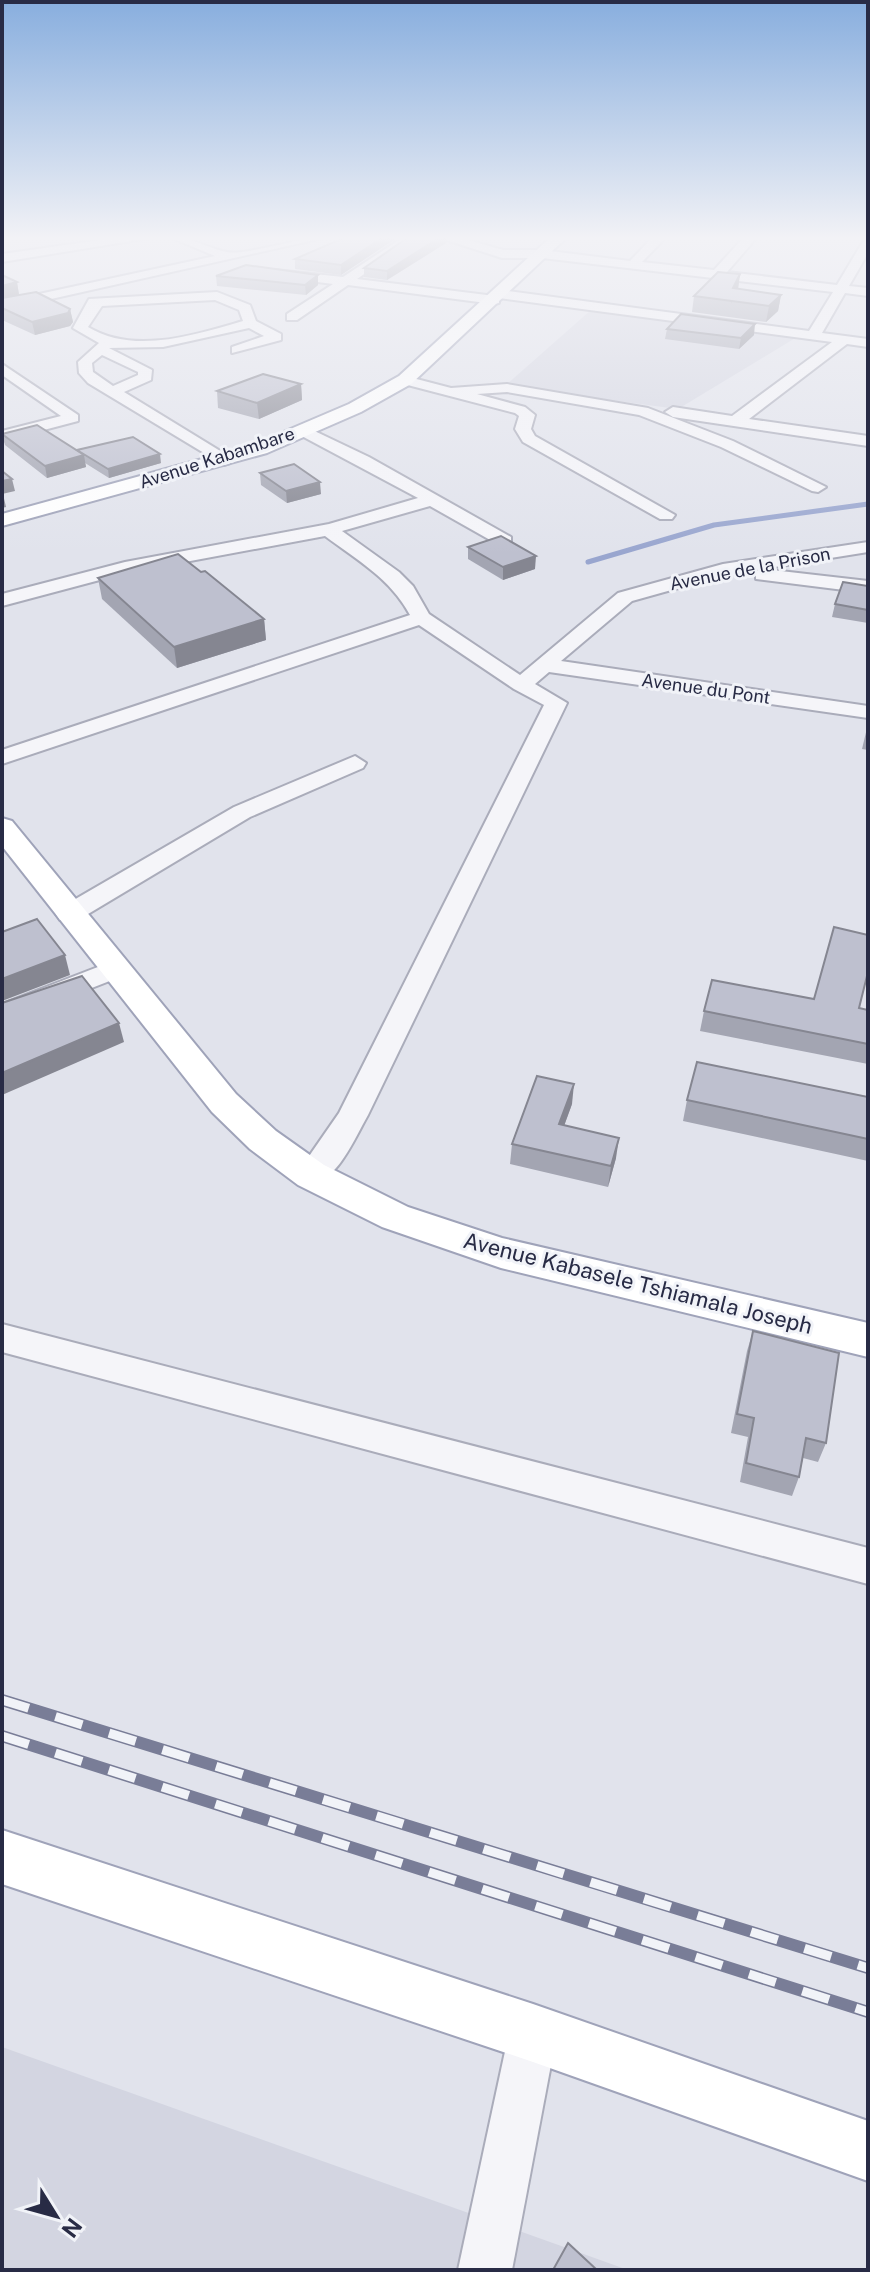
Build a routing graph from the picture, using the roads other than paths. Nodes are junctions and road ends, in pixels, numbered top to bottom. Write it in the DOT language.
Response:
graph roads {
  1 [pos="98,342"];
  2 [pos="148,342"];
  3 [pos="261,342"];
  4 [pos="447,342"];
  5 [pos="841,342"];
  6 [pos="103,346"];
  7 [pos="237,350"];
  8 [pos="2,368"];
  9 [pos="405,380"];
  10 [pos="455,391"];
  11 [pos="112,392"];
  12 [pos="643,411"];
  13 [pos="737,420"];
  14 [pos="859,424"];
  15 [pos="304,431"];
  16 [pos="2,436"];
  17 [pos="841,437"];
  18 [pos="868,441"];
  19 [pos="224,460"];
  20 [pos="818,487"];
  21 [pos="431,500"];
  22 [pos="666,515"];
  23 [pos="2,520"];
  24 [pos="331,529"];
  25 [pos="505,541"];
  26 [pos="868,547"];
  27 [pos="723,570"];
  28 [pos="868,587"];
  29 [pos="2,600"];
  30 [pos="421,618"];
  31 [pos="543,665"];
  32 [pos="521,685"];
  33 [pos="868,712"];
  34 [pos="2,757"];
  35 [pos="355,763"];
  36 [pos="2,827"];
  37 [pos="69,914"];
  38 [pos="116,969"];
  39 [pos="2,1014"];
  40 [pos="311,1175"];
  41 [pos="2,1338"];
  42 [pos="868,1340"];
  43 [pos="868,1566"];
  44 [pos="2,1857"];
  45 [pos="533,2033"];
  46 [pos="868,2151"];
  47 [pos="485,2270"];
  1 -- 6 [label="street"];
  2 -- 6 [label="street"];
  3 -- 7 [label="street"];
  4 -- 9 [label="main road, Avenue Kabambare"];
  5 -- 13 [label="street"];
  6 -- 11 [label="street"];
  6 -- 11 [label="street"];
  8 -- 16 [label="street"];
  9 -- 10 [label="street"];
  9 -- 15 [label="main road, Avenue Kabambare"];
  10 -- 12 [label="street"];
  10 -- 22 [label="street"];
  11 -- 19 [label="street"];
  12 -- 13 [label="street"];
  12 -- 20 [label="street"];
  13 -- 17 [label="street"];
  14 -- 17 [label="street"];
  15 -- 19 [label="main road, Avenue Kabambare"];
  15 -- 21 [label="street"];
  17 -- 18 [label="street"];
  19 -- 23 [label="main road, Avenue Kabambare"];
  21 -- 24 [label="street"];
  21 -- 25 [label="street"];
  24 -- 29 [label="street"];
  24 -- 30 [label="street"];
  26 -- 27 [label="street, Avenue de la Prison"];
  27 -- 28 [label="street"];
  27 -- 31 [label="street, Avenue de la Prison"];
  30 -- 32 [label="street"];
  30 -- 34 [label="street"];
  31 -- 32 [label="street, Avenue de la Prison"];
  31 -- 33 [label="street, Avenue du Pont"];
  32 -- 40 [label="street"];
  35 -- 37 [label="street"];
  36 -- 37 [label="main road, Avenue Kabasele Tshiamala Joseph"];
  37 -- 38 [label="main road, Avenue Kabasele Tshiamala Joseph"];
  38 -- 39 [label="street"];
  38 -- 40 [label="main road, Avenue Kabasele Tshiamala Joseph"];
  40 -- 42 [label="main road, Avenue Kabasele Tshiamala Joseph"];
  41 -- 43 [label="street"];
  44 -- 45 [label="main road"];
  45 -- 46 [label="main road"];
  45 -- 47 [label="street"];
}
